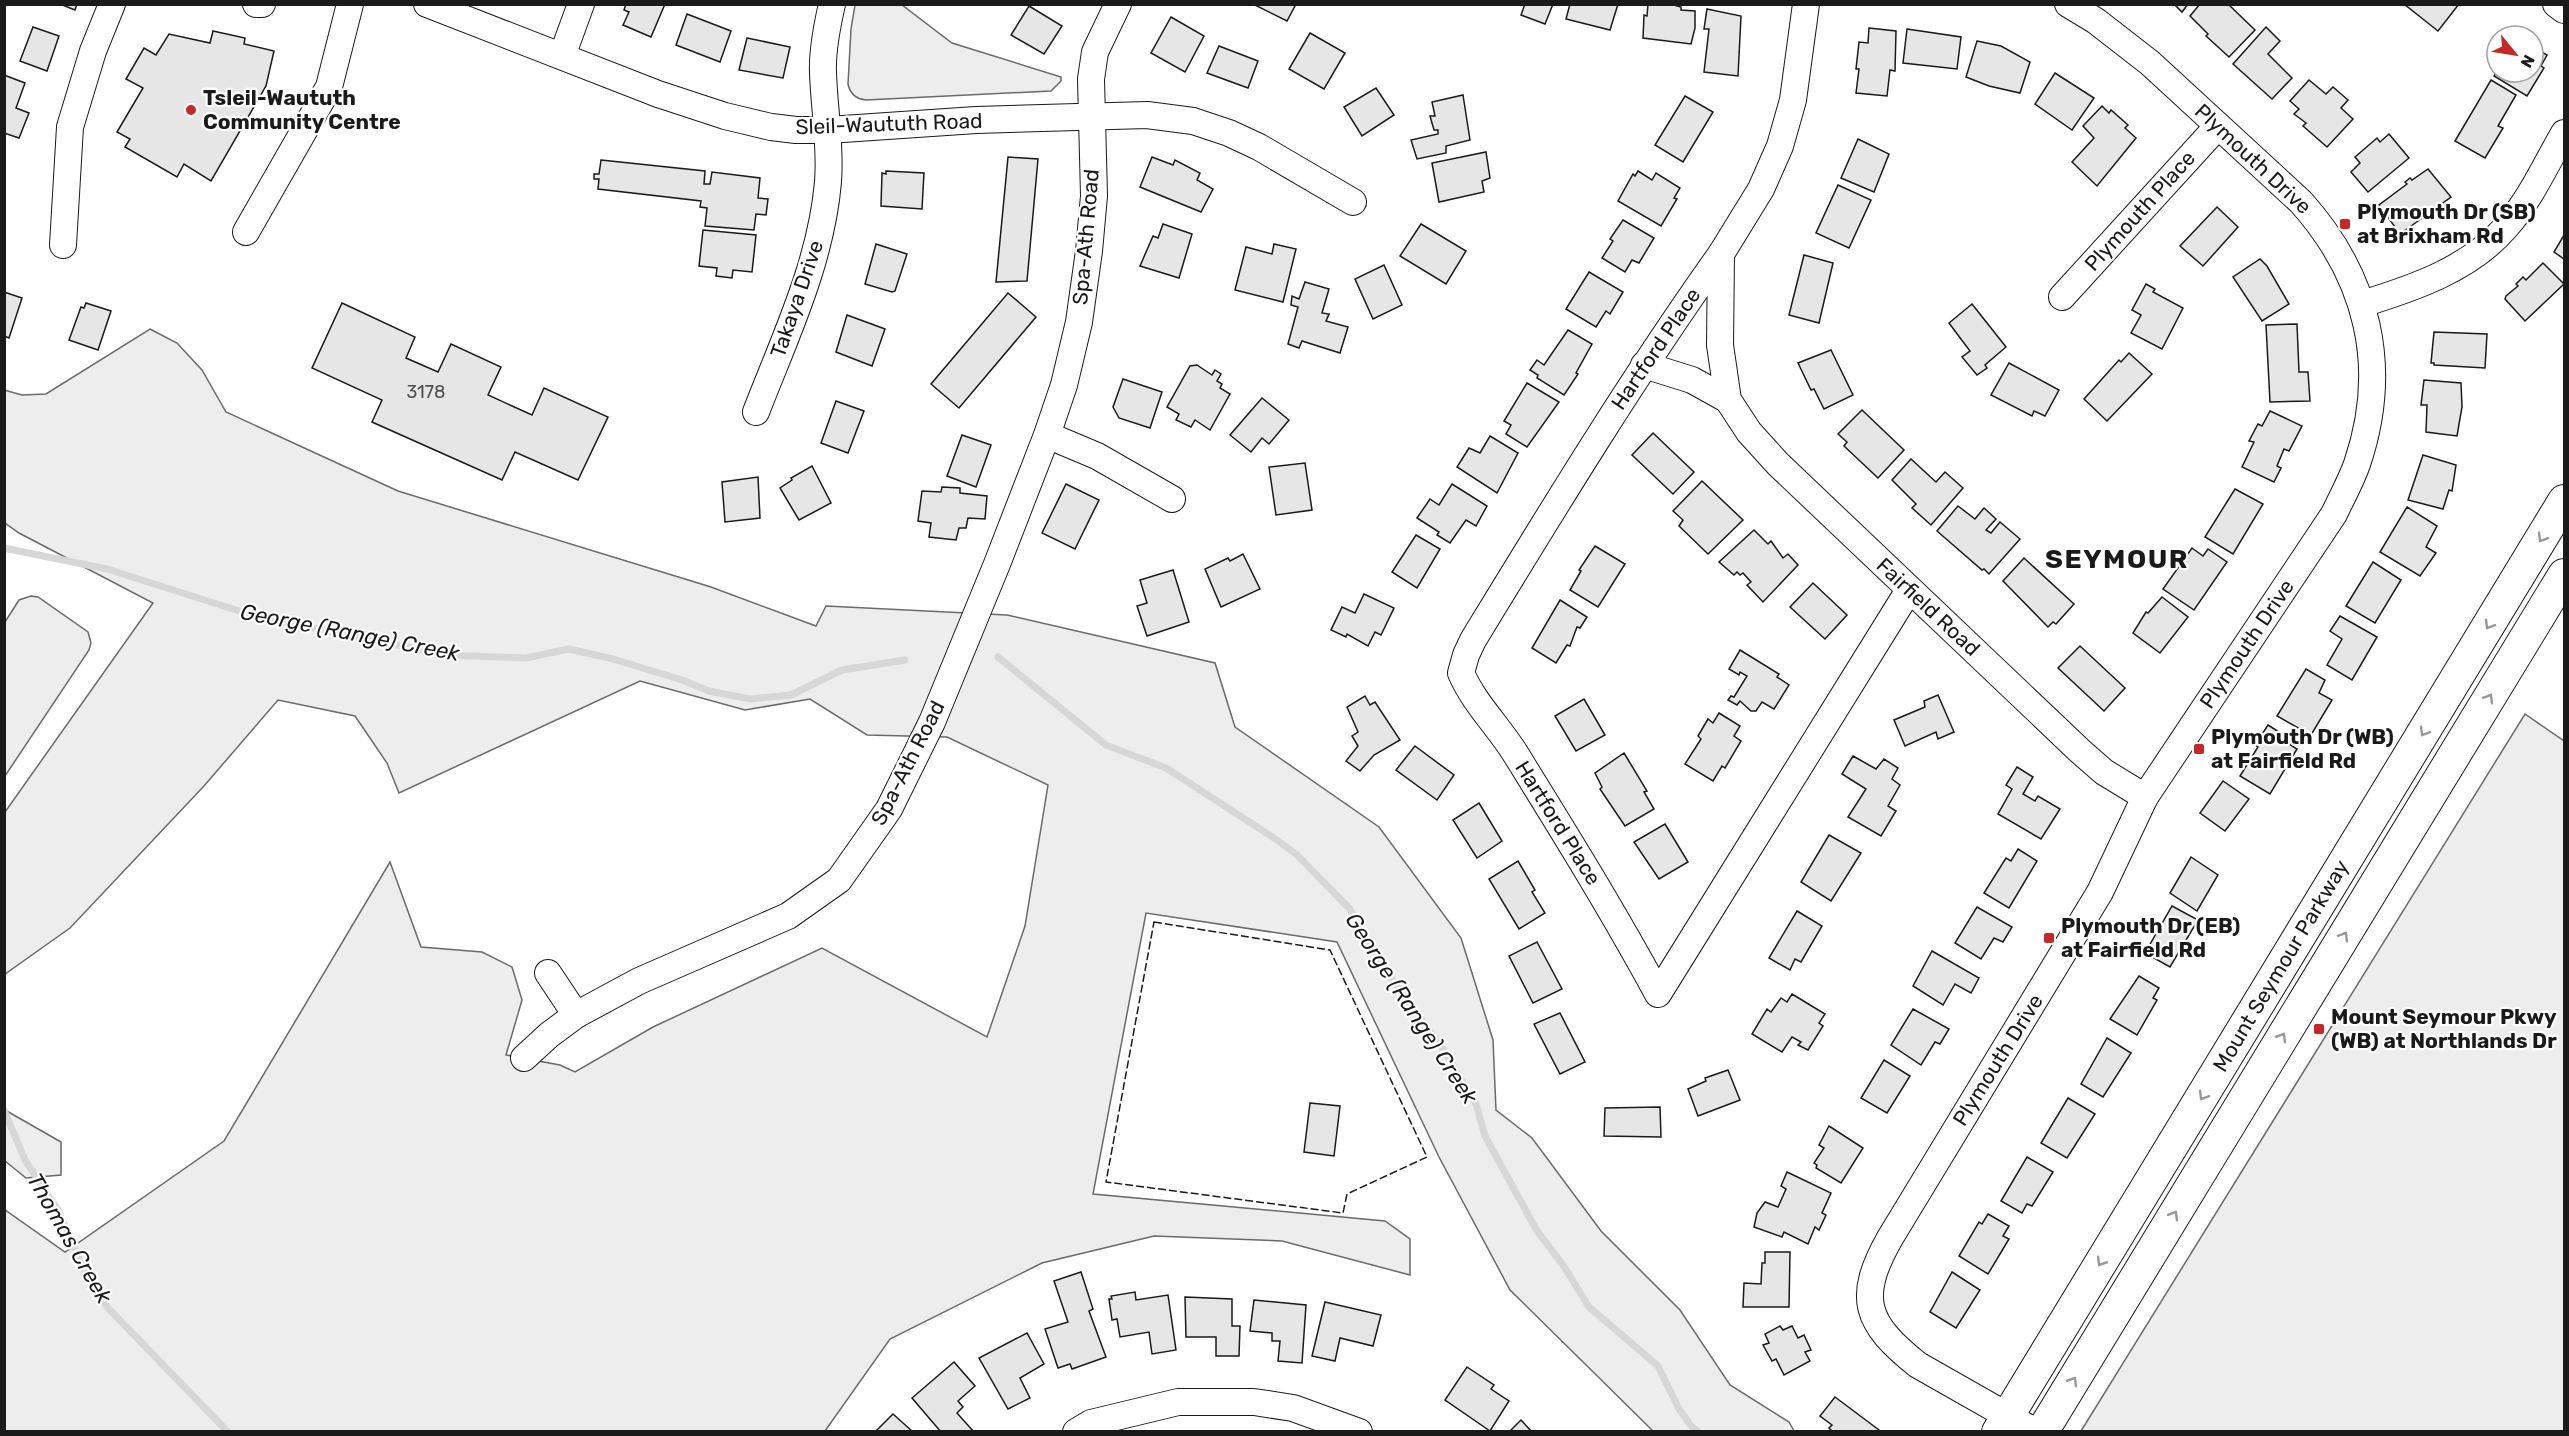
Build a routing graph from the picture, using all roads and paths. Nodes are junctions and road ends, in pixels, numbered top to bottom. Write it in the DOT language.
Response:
graph roads {
  1 [pos="112,4"];
  2 [pos="256,4"];
  3 [pos="262,4"];
  4 [pos="350,4"];
  5 [pos="427,4"];
  6 [pos="581,4"];
  7 [pos="832,4"];
  8 [pos="1118,4"];
  9 [pos="1806,4"];
  10 [pos="2068,4"];
  11 [pos="2556,4"];
  12 [pos="2565,10"];
  13 [pos="562,56"];
  14 [pos="1091,116"];
  15 [pos="2218,126"];
  16 [pos="828,130"];
  17 [pos="2565,133"];
  18 [pos="1353,202"];
  19 [pos="246,232"];
  20 [pos="63,245"];
  21 [pos="1721,254"];
  22 [pos="2062,297"];
  23 [pos="2362,304"];
  24 [pos="1644,365"];
  25 [pos="1728,400"];
  26 [pos="756,412"];
  27 [pos="1047,435"];
  28 [pos="1172,499"];
  29 [pos="2565,501"];
  30 [pos="2520,575"];
  31 [pos="1909,590"];
  32 [pos="2560,590"];
  33 [pos="2145,797"];
  34 [pos="548,973"];
  35 [pos="576,1015"];
  36 [pos="524,1058"];
  37 [pos="2003,1423"];
  38 [pos="1076,1431"];
  39 [pos="1359,1431"];
  40 [pos="2036,1431"];
  41 [pos="2042,1431"];
  1 -- 20 [label="street"];
  2 -- 3 [label="street"];
  4 -- 19 [label="street"];
  5 -- 13 [label="street, Sleil-Waututh Road"];
  6 -- 13 [label="street"];
  7 -- 16 [label="street, Takaya Drive"];
  8 -- 14 [label="street, Spa-Ath Road"];
  9 -- 21 [label="street"];
  10 -- 15 [label="street, Plymouth Drive"];
  11 -- 12 [label="street"];
  13 -- 16 [label="street, Sleil-Waututh Road"];
  14 -- 16 [label="street, Sleil-Waututh Road"];
  14 -- 18 [label="street, Sleil-Waututh Road"];
  14 -- 27 [label="street, Spa-Ath Road"];
  15 -- 22 [label="street, Plymouth Place"];
  15 -- 23 [label="street, Plymouth Drive"];
  16 -- 26 [label="street, Takaya Drive"];
  17 -- 23 [label="street"];
  21 -- 24 [label="street, Hartford Place"];
  21 -- 25 [label="street, Fairfield Road"];
  23 -- 33 [label="street, Plymouth Drive"];
  24 -- 25 [label="street, Fairfield Road"];
  24 -- 31 [label="street, Hartford Place"];
  25 -- 31 [label="street, Fairfield Road"];
  27 -- 28 [label="street"];
  27 -- 35 [label="street, Spa-Ath Road"];
  29 -- 30 [label="main road, Mount Seymour Parkway, one-way"];
  30 -- 32 [label="street"];
  30 -- 37 [label="main road, Mount Seymour Parkway, one-way"];
  31 -- 33 [label="street, Fairfield Road"];
  41 -- 32 [label="main road, Mount Seymour Parkway, one-way"];
  33 -- 37 [label="street, Plymouth Drive"];
  34 -- 35 [label="street"];
  35 -- 36 [label="street, Spa-Ath Road"];
  37 -- 40 [label="street, Plymouth Drive"];
  38 -- 39 [label="street"];
}
